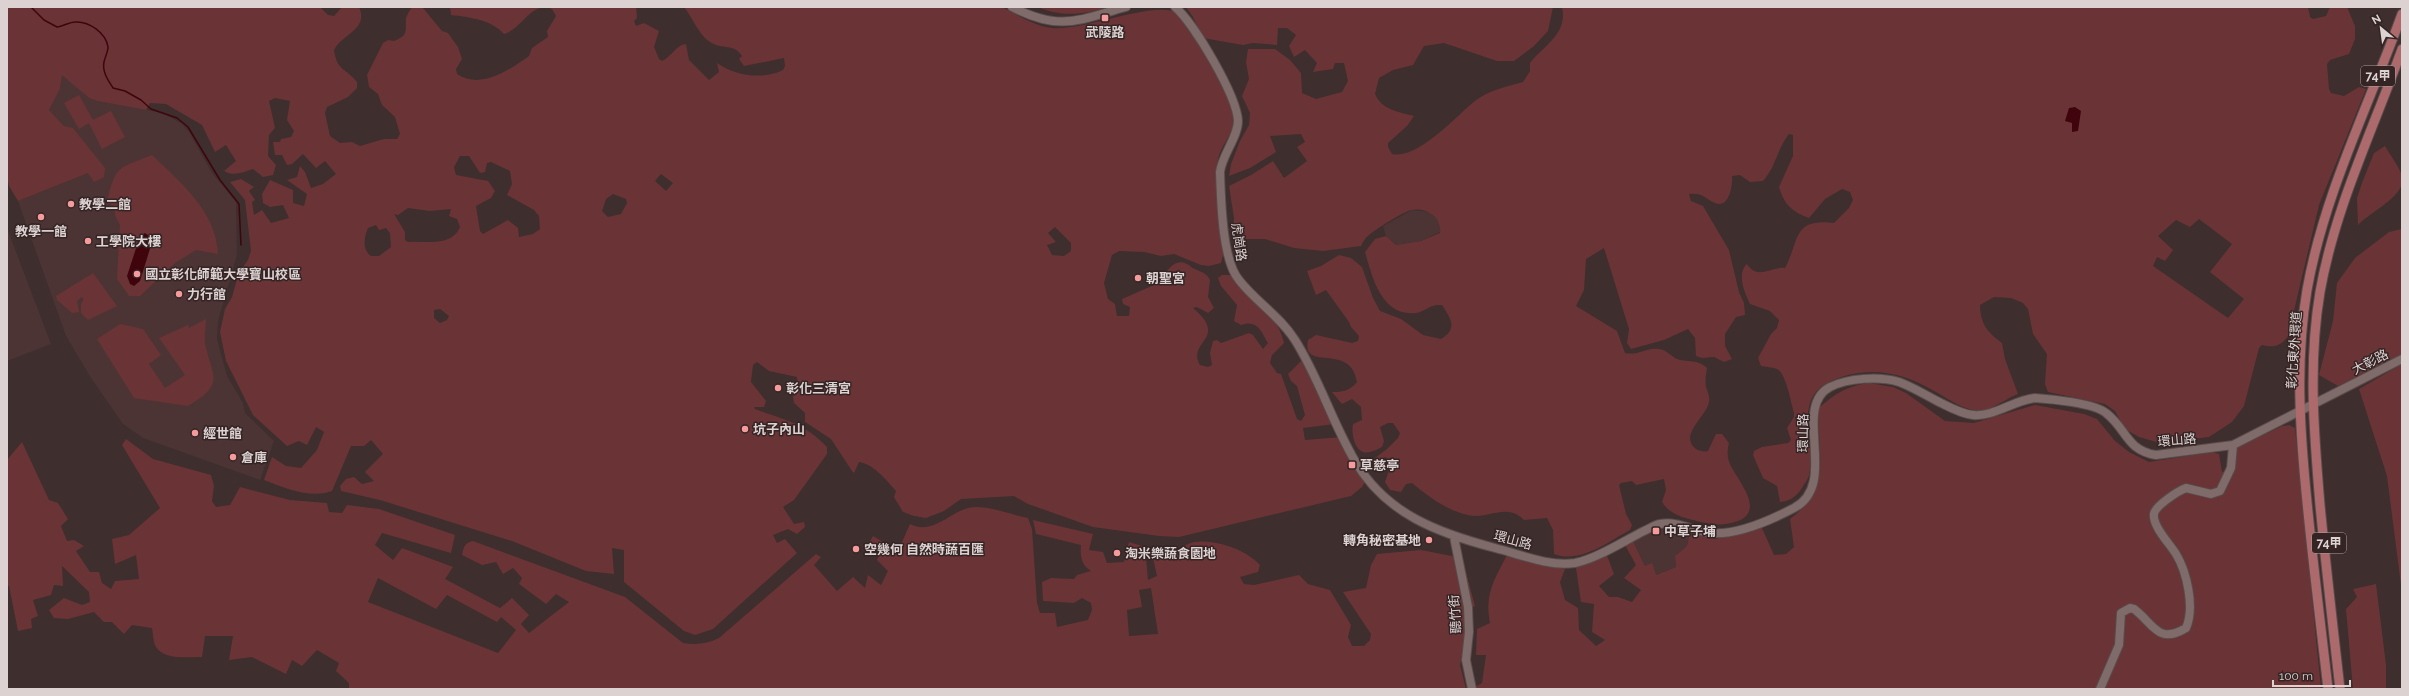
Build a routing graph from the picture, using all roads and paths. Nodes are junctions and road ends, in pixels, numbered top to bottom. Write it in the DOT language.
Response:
graph roads {
  1 [pos="1012,7"];
  2 [pos="1126,7"];
  3 [pos="1175,7"];
  4 [pos="2402,14"];
  5 [pos="2402,26"];
  6 [pos="2402,49"];
  7 [pos="2402,62"];
  8 [pos="2362,140"];
  9 [pos="2311,337"];
  10 [pos="2402,359"];
  11 [pos="2348,387"];
  12 [pos="2309,406"];
  13 [pos="2309,428"];
  14 [pos="2233,445"];
  15 [pos="1369,480"];
  16 [pos="2315,490"];
  17 [pos="1454,537"];
  18 [pos="2326,598"];
  19 [pos="1472,689"];
  20 [pos="2100,689"];
  21 [pos="2328,689"];
  22 [pos="2333,689"];
  23 [pos="2340,689"];
  24 [pos="2345,689"];
  1 -- 2 [label="main road"];
  3 -- 15 [label="main road, 虎崗路"];
  4 -- 8 [label="main road, 74甲"];
  5 -- 8 [label="main road, 彰化東外環道 / 74甲"];
  6 -- 8 [label="main road, 彰化東外環道 / 74甲"];
  7 -- 8 [label="main road, 74甲"];
  8 -- 9 [label="main road, 彰化東外環道 / 74甲"];
  9 -- 12 [label="main road, 彰化東外環道 / 74甲"];
  9 -- 12 [label="main road, 74甲"];
  10 -- 11 [label="main road, 大彰路"];
  11 -- 12 [label="main road, 環山路"];
  12 -- 13 [label="main road, 彰化東外環道 / 74甲"];
  12 -- 13 [label="main road, 74甲"];
  12 -- 14 [label="main road, 環山路"];
  13 -- 16 [label="main road, 彰化東外環道 / 74甲"];
  13 -- 16 [label="main road, 74甲"];
  14 -- 17 [label="main road, 環山路"];
  14 -- 20 [label="main road"];
  15 -- 17 [label="main road, 環山路"];
  16 -- 18 [label="main road, 彰化東外環道 / 74甲"];
  16 -- 18 [label="main road, 74甲"];
  17 -- 19 [label="main road, 聽竹街"];
  18 -- 21 [label="main road, 74甲"];
  18 -- 22 [label="main road, 彰化東外環道 / 74甲"];
  18 -- 23 [label="main road, 彰化東外環道 / 74甲"];
  18 -- 24 [label="main road, 74甲"];
}
